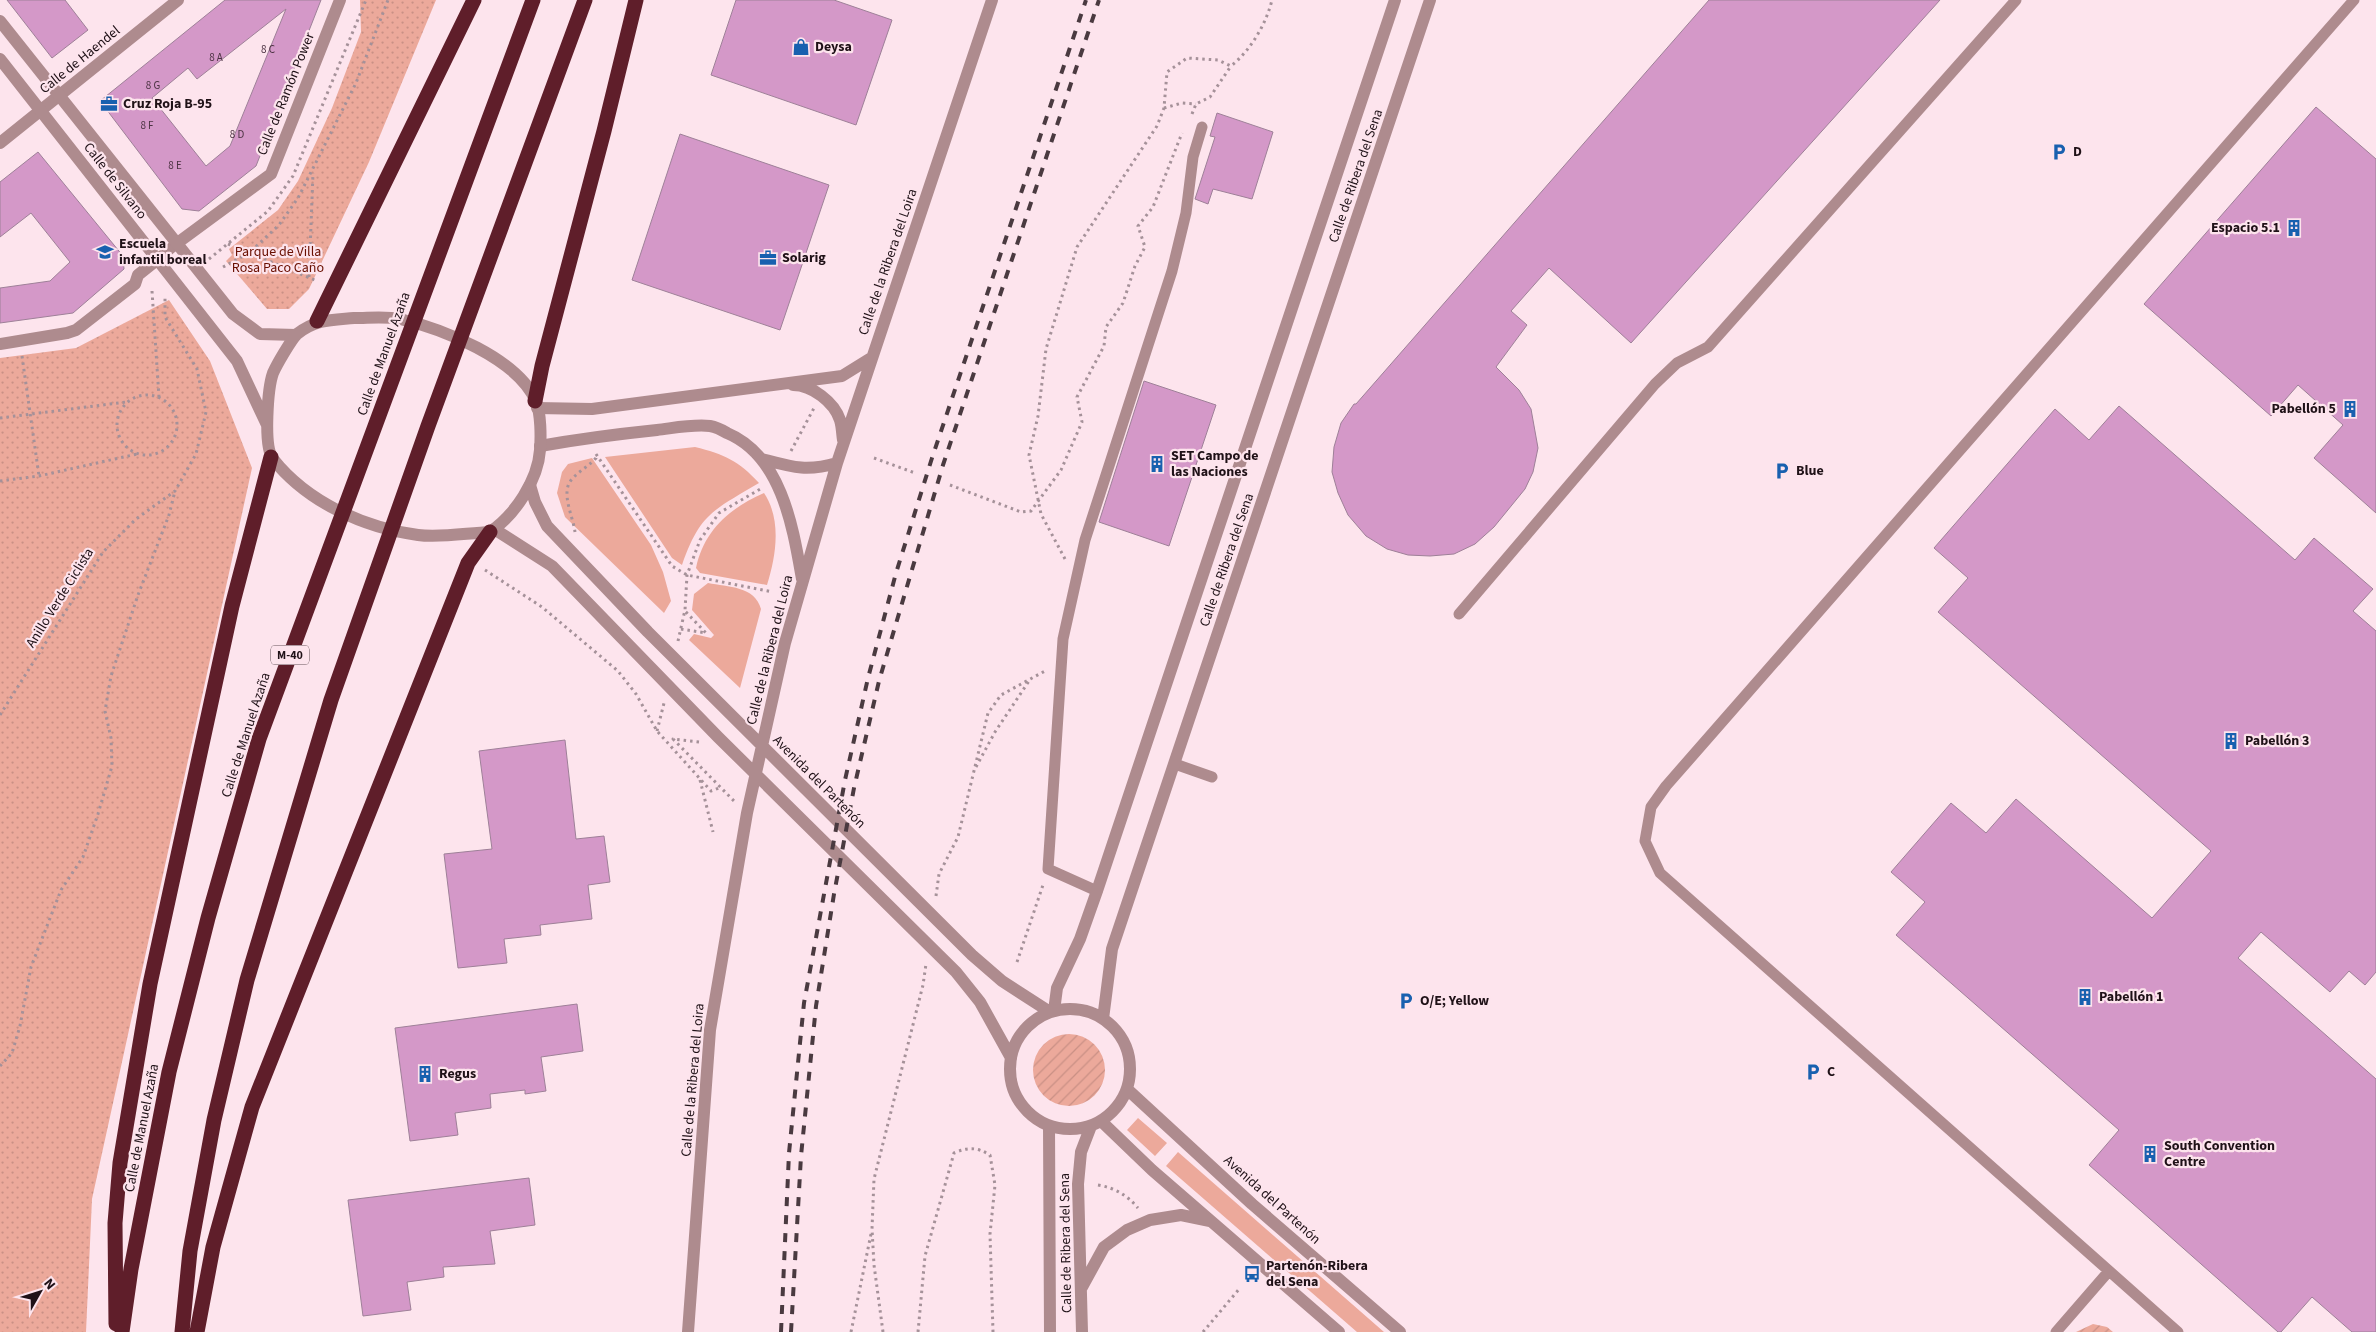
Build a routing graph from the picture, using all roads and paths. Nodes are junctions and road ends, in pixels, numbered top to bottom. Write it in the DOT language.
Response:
graph roads {
  1 [pos="178,0"];
  2 [pos="340,0"];
  3 [pos="388,0"];
  4 [pos="474,0"];
  5 [pos="532,0"];
  6 [pos="585,0"];
  7 [pos="636,0"];
  8 [pos="992,0"];
  9 [pos="1272,0"];
  10 [pos="1395,0"];
  11 [pos="1430,0"];
  12 [pos="2016,0"];
  13 [pos="2354,0"];
  14 [pos="0,21"];
  15 [pos="0,59"];
  16 [pos="1231,66"];
  17 [pos="59,95"];
  18 [pos="1196,104"];
  19 [pos="1164,108"];
  20 [pos="40,110"];
  21 [pos="1188,121"];
  22 [pos="1202,127"];
  23 [pos="1185,128"];
  24 [pos="0,142"];
  25 [pos="314,172"];
  26 [pos="176,244"];
  27 [pos="228,244"];
  28 [pos="250,253"];
  29 [pos="158,260"];
  30 [pos="223,267"];
  31 [pos="309,277"];
  32 [pos="317,281"];
  33 [pos="152,291"];
  34 [pos="165,294"];
  35 [pos="317,321"];
  36 [pos="296,335"];
  37 [pos="0,344"];
  38 [pos="22,355"];
  39 [pos="871,358"];
  40 [pos="779,384"];
  41 [pos="159,397"];
  42 [pos="127,401"];
  43 [pos="818,401"];
  44 [pos="536,404"];
  45 [pos="30,415"];
  46 [pos="0,418"];
  47 [pos="266,425"];
  48 [pos="844,445"];
  49 [pos="540,446"];
  50 [pos="138,454"];
  51 [pos="788,456"];
  52 [pos="271,457"];
  53 [pos="874,458"];
  54 [pos="762,459"];
  55 [pos="837,463"];
  56 [pos="916,473"];
  57 [pos="39,476"];
  58 [pos="0,481"];
  59 [pos="530,485"];
  60 [pos="766,485"];
  61 [pos="950,485"];
  62 [pos="175,491"];
  63 [pos="1038,502"];
  64 [pos="492,530"];
  65 [pos="575,535"];
  66 [pos="485,570"];
  67 [pos="687,575"];
  68 [pos="1078,575"];
  69 [pos="802,581"];
  70 [pos="772,592"];
  71 [pos="685,610"];
  72 [pos="1459,614"];
  73 [pos="679,628"];
  74 [pos="1062,656"];
  75 [pos="1029,680"];
  76 [pos="0,715"];
  77 [pos="699,742"];
  78 [pos="1175,764"];
  79 [pos="974,771"];
  80 [pos="1212,777"];
  81 [pos="700,780"];
  82 [pos="713,832"];
  83 [pos="1048,869"];
  84 [pos="1097,891"];
  85 [pos="935,902"];
  86 [pos="927,958"];
  87 [pos="1017,962"];
  88 [pos="1052,1012"];
  89 [pos="1103,1019"];
  90 [pos="1010,1056"];
  91 [pos="0,1066"];
  92 [pos="1127,1088"];
  93 [pos="1096,1124"];
  94 [pos="1049,1126"];
  95 [pos="1098,1185"];
  96 [pos="1140,1210"];
  97 [pos="1211,1221"];
  98 [pos="872,1229"];
  99 [pos="2109,1272"];
  100 [pos="1082,1287"];
  101 [pos="1240,1288"];
  102 [pos="2174,1331"];
  103 [pos="116,1332"];
  104 [pos="122,1332"];
  105 [pos="182,1332"];
  106 [pos="197,1332"];
  107 [pos="688,1332"];
  108 [pos="851,1332"];
  109 [pos="883,1332"];
  110 [pos="918,1332"];
  111 [pos="993,1332"];
  112 [pos="1050,1332"];
  113 [pos="1082,1332"];
  114 [pos="1203,1332"];
  115 [pos="1339,1332"];
  116 [pos="1400,1332"];
  117 [pos="2056,1332"];
  1 -- 17 [label="street, Calle de Haendel"];
  2 -- 26 [label="street, Calle de Ramón Power"];
  3 -- 25 [label="path"];
  4 -- 35 [label="highway"];
  5 -- 104 [label="highway, Calle de Manuel Azaña / M-40"];
  6 -- 105 [label="highway"];
  7 -- 44 [label="highway"];
  8 -- 39 [label="street, Calle de la Ribera del Loira"];
  9 -- 16 [label="path"];
  10 -- 84 [label="street, Calle de Ribera del Sena"];
  11 -- 78 [label="street, Calle de Ribera del Sena"];
  12 -- 72 [label="lane"];
  13 -- 99 [label="lane"];
  14 -- 17 [label="street, Calle de Silvano"];
  15 -- 20 [label="street, Calle de Silvano"];
  16 -- 18 [label="path"];
  16 -- 19 [label="path"];
  17 -- 20 [label="street, Calle de Haendel"];
  17 -- 26 [label="street, Calle de Silvano"];
  18 -- 19 [label="path"];
  18 -- 21 [label="path"];
  19 -- 63 [label="path"];
  20 -- 24 [label="street, Calle de Haendel"];
  20 -- 29 [label="street, Calle de Silvano"];
  22 -- 68 [label="lane"];
  23 -- 63 [label="path"];
  25 -- 28 [label="path"];
  25 -- 31 [label="path"];
  26 -- 29 [label="lane"];
  26 -- 36 [label="street, Calle de Silvano"];
  27 -- 28 [label="path"];
  28 -- 30 [label="path"];
  28 -- 31 [label="path"];
  29 -- 37 [label="street"];
  29 -- 47 [label="street, Calle de Silvano"];
  31 -- 32 [label="path"];
  33 -- 41 [label="path"];
  34 -- 62 [label="path, Anillo Verde Ciclista"];
  35 -- 36 [label="street"];
  35 -- 44 [label="street"];
  36 -- 47 [label="street"];
  38 -- 45 [label="path"];
  39 -- 40 [label="street"];
  39 -- 48 [label="street, Calle de la Ribera del Loira"];
  40 -- 44 [label="street"];
  40 -- 48 [label="street"];
  41 -- 42 [label="path"];
  41 -- 50 [label="path"];
  42 -- 45 [label="path"];
  42 -- 50 [label="path"];
  43 -- 51 [label="path"];
  44 -- 49 [label="street"];
  45 -- 46 [label="path"];
  45 -- 57 [label="path"];
  47 -- 52 [label="street"];
  48 -- 55 [label="street, Calle de la Ribera del Loira"];
  49 -- 54 [label="street"];
  49 -- 59 [label="street"];
  50 -- 57 [label="path"];
  52 -- 64 [label="street"];
  52 -- 103 [label="highway"];
  53 -- 56 [label="path"];
  54 -- 55 [label="street"];
  54 -- 69 [label="street"];
  55 -- 69 [label="street, Calle de la Ribera del Loira"];
  57 -- 58 [label="path"];
  59 -- 64 [label="street"];
  59 -- 88 [label="street, Avenida del Partenón"];
  60 -- 67 [label="path"];
  61 -- 63 [label="path"];
  62 -- 76 [label="path, Anillo Verde Ciclista"];
  62 -- 91 [label="path"];
  63 -- 68 [label="path"];
  64 -- 90 [label="street"];
  64 -- 106 [label="highway"];
  65 -- 67 [label="path"];
  66 -- 81 [label="path"];
  67 -- 70 [label="path"];
  68 -- 74 [label="lane"];
  69 -- 107 [label="street, Calle de la Ribera del Loira"];
  71 -- 73 [label="path"];
  74 -- 75 [label="path"];
  74 -- 83 [label="lane"];
  75 -- 79 [label="path"];
  75 -- 79 [label="path"];
  77 -- 81 [label="path"];
  78 -- 80 [label="lane"];
  78 -- 89 [label="street, Calle de Ribera del Sena"];
  79 -- 85 [label="path"];
  81 -- 82 [label="path"];
  83 -- 84 [label="lane"];
  83 -- 87 [label="path"];
  84 -- 88 [label="street, Calle de Ribera del Sena"];
  86 -- 98 [label="path"];
  88 -- 89 [label="street"];
  88 -- 90 [label="street"];
  89 -- 92 [label="street"];
  90 -- 94 [label="street"];
  92 -- 93 [label="street"];
  92 -- 116 [label="street, Avenida del Partenón"];
  93 -- 94 [label="street"];
  93 -- 97 [label="street"];
  93 -- 100 [label="street, Calle de Ribera del Sena"];
  94 -- 112 [label="street, Calle de Ribera del Sena"];
  95 -- 96 [label="path"];
  97 -- 100 [label="street"];
  97 -- 115 [label="street"];
  98 -- 108 [label="path"];
  98 -- 109 [label="path"];
  99 -- 102 [label="lane"];
  99 -- 117 [label="lane"];
  100 -- 113 [label="street, Calle de Ribera del Sena"];
  101 -- 114 [label="path"];
  110 -- 111 [label="path"];
}
